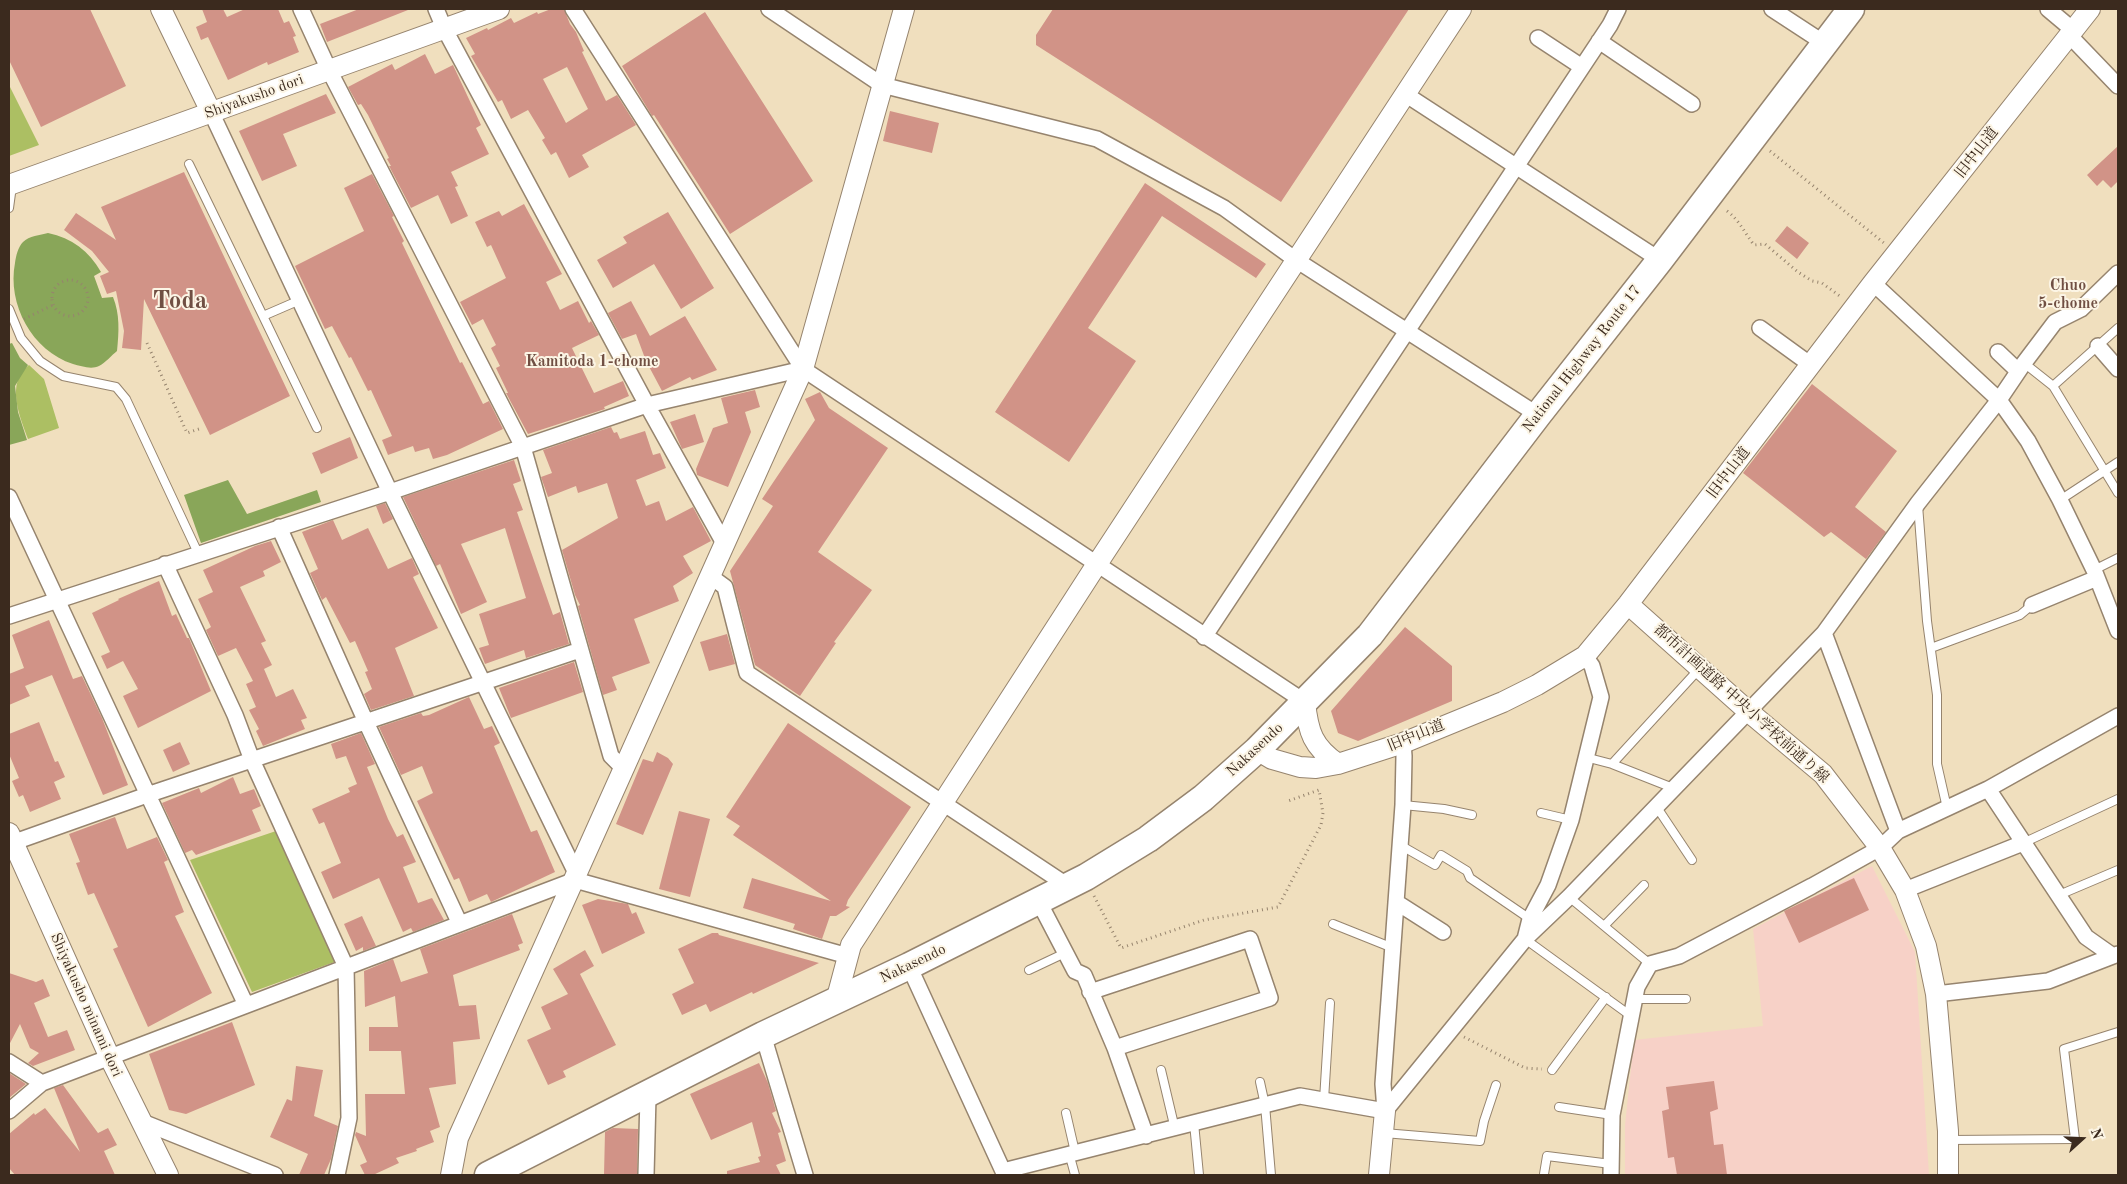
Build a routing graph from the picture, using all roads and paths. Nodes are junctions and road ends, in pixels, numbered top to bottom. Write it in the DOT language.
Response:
graph roads {
  1 [pos="161,9"];
  2 [pos="300,9"];
  3 [pos="436,9"];
  4 [pos="499,9"];
  5 [pos="573,9"];
  6 [pos="769,9"];
  7 [pos="904,9"];
  8 [pos="1461,9"];
  9 [pos="1618,9"];
  10 [pos="1772,9"];
  11 [pos="1851,9"];
  12 [pos="2048,9"];
  13 [pos="2090,9"];
  14 [pos="444,28"];
  15 [pos="2071,33"];
  16 [pos="1538,38"];
  17 [pos="1599,41"];
  18 [pos="1824,44"];
  19 [pos="1582,67"];
  20 [pos="329,70"];
  21 [pos="882,85"];
  22 [pos="2118,86"];
  23 [pos="1405,94"];
  24 [pos="1692,104"];
  25 [pos="211,112"];
  26 [pos="1754,138"];
  27 [pos="189,164"];
  28 [pos="1516,168"];
  29 [pos="10,184"];
  30 [pos="9,208"];
  31 [pos="1727,211"];
  32 [pos="1897,253"];
  33 [pos="1296,260"];
  34 [pos="1660,260"];
  35 [pos="2118,273"];
  36 [pos="1873,283"];
  37 [pos="300,300"];
  38 [pos="53,305"];
  39 [pos="1855,307"];
  40 [pos="9,309"];
  41 [pos="263,316"];
  42 [pos="12,324"];
  43 [pos="1760,328"];
  44 [pos="2118,328"];
  45 [pos="1408,331"];
  46 [pos="147,343"];
  47 [pos="2098,346"];
  48 [pos="1998,352"];
  49 [pos="1811,365"];
  50 [pos="2021,367"];
  51 [pos="2118,369"];
  52 [pos="803,370"];
  53 [pos="2053,386"];
  54 [pos="1999,400"];
  55 [pos="647,405"];
  56 [pos="1538,415"];
  57 [pos="202,428"];
  58 [pos="316,428"];
  59 [pos="523,447"];
  60 [pos="2118,462"];
  61 [pos="2104,471"];
  62 [pos="390,492"];
  63 [pos="2118,493"];
  64 [pos="9,497"];
  65 [pos="2060,500"];
  66 [pos="1918,503"];
  67 [pos="279,527"];
  68 [pos="725,545"];
  69 [pos="198,553"];
  70 [pos="2118,558"];
  71 [pos="165,564"];
  72 [pos="1096,564"];
  73 [pos="2096,574"];
  74 [pos="710,576"];
  75 [pos="58,600"];
  76 [pos="1628,604"];
  77 [pos="2032,605"];
  78 [pos="9,616"];
  79 [pos="2118,631"];
  80 [pos="1824,633"];
  81 [pos="1204,637"];
  82 [pos="1931,648"];
  83 [pos="580,650"];
  84 [pos="1585,656"];
  85 [pos="1700,668"];
  86 [pos="484,684"];
  87 [pos="1305,702"];
  88 [pos="1749,712"];
  89 [pos="2118,716"];
  90 [pos="366,722"];
  91 [pos="1402,743"];
  92 [pos="1257,750"];
  93 [pos="1585,757"];
  94 [pos="252,760"];
  95 [pos="1338,764"];
  96 [pos="1612,764"];
  97 [pos="624,769"];
  98 [pos="1673,788"];
  99 [pos="1988,789"];
  100 [pos="147,795"];
  101 [pos="2118,799"];
  102 [pos="1288,801"];
  103 [pos="944,803"];
  104 [pos="1403,804"];
  105 [pos="1656,806"];
  106 [pos="1947,808"];
  107 [pos="1541,813"];
  108 [pos="1472,815"];
  109 [pos="1570,820"];
  110 [pos="1898,831"];
  111 [pos="10,840"];
  112 [pos="2023,842"];
  113 [pos="1400,845"];
  114 [pos="1880,848"];
  115 [pos="1692,860"];
  116 [pos="2118,870"];
  117 [pos="576,876"];
  118 [pos="1644,885"];
  119 [pos="1068,886"];
  120 [pos="1905,890"];
  121 [pos="2059,895"];
  122 [pos="1094,896"];
  123 [pos="1569,897"];
  124 [pos="1039,902"];
  125 [pos="1396,902"];
  126 [pos="1530,919"];
  127 [pos="459,922"];
  128 [pos="1333,924"];
  129 [pos="1604,926"];
  130 [pos="1443,932"];
  131 [pos="1525,939"];
  132 [pos="1393,948"];
  133 [pos="1065,953"];
  134 [pos="2116,955"];
  135 [pos="848,956"];
  136 [pos="1650,964"];
  137 [pos="909,966"];
  138 [pos="346,967"];
  139 [pos="1029,970"];
  140 [pos="1090,992"];
  141 [pos="1936,994"];
  142 [pos="1606,997"];
  143 [pos="1635,999"];
  144 [pos="1686,999"];
  145 [pos="836,1001"];
  146 [pos="1330,1003"];
  147 [pos="246,1006"];
  148 [pos="1631,1016"];
  149 [pos="1450,1030"];
  150 [pos="2118,1032"];
  151 [pos="764,1035"];
  152 [pos="1115,1048"];
  153 [pos="110,1058"];
  154 [pos="9,1062"];
  155 [pos="1161,1070"];
  156 [pos="1552,1070"];
  157 [pos="1260,1082"];
  158 [pos="42,1083"];
  159 [pos="1496,1085"];
  160 [pos="648,1096"];
  161 [pos="1324,1100"];
  162 [pos="1265,1105"];
  163 [pos="1559,1107"];
  164 [pos="9,1111"];
  165 [pos="1385,1111"];
  166 [pos="1066,1113"];
  167 [pos="1612,1115"];
  168 [pos="140,1122"];
  169 [pos="1194,1124"];
  170 [pos="1175,1129"];
  171 [pos="1381,1132"];
  172 [pos="1146,1136"];
  173 [pos="1949,1140"];
  174 [pos="1072,1152"];
  175 [pos="1611,1170"];
  176 [pos="1544,1174"];
  177 [pos="168,1175"];
  178 [pos="275,1175"];
  179 [pos="337,1175"];
  180 [pos="451,1175"];
  181 [pos="488,1175"];
  182 [pos="646,1175"];
  183 [pos="805,1175"];
  184 [pos="1075,1175"];
  185 [pos="1199,1175"];
  186 [pos="1271,1175"];
  187 [pos="1379,1175"];
  188 [pos="1948,1175"];
  1 -- 25 [label="street"];
  2 -- 20 [label="street"];
  3 -- 14 [label="street"];
  4 -- 14 [label="street, Shiyakusho dori"];
  5 -- 52 [label="street"];
  6 -- 21 [label="street"];
  7 -- 21 [label="street"];
  8 -- 23 [label="street"];
  9 -- 17 [label="street"];
  10 -- 18 [label="street"];
  11 -- 18 [label="highway, National Highway Route 17"];
  12 -- 15 [label="street"];
  13 -- 15 [label="street, 旧中山道"];
  14 -- 20 [label="street, Shiyakusho dori"];
  14 -- 55 [label="street"];
  15 -- 22 [label="street"];
  15 -- 32 [label="street, 旧中山道"];
  16 -- 19 [label="street"];
  17 -- 19 [label="street"];
  17 -- 24 [label="street"];
  18 -- 26 [label="highway, National Highway Route 17"];
  19 -- 28 [label="street"];
  20 -- 25 [label="street, Shiyakusho dori"];
  20 -- 59 [label="street"];
  21 -- 33 [label="street"];
  21 -- 52 [label="street"];
  23 -- 28 [label="street"];
  23 -- 33 [label="street"];
  25 -- 29 [label="street, Shiyakusho dori"];
  25 -- 37 [label="street"];
  26 -- 32 [label="path"];
  26 -- 34 [label="highway, National Highway Route 17"];
  27 -- 41 [label="lane"];
  28 -- 34 [label="street"];
  28 -- 45 [label="street"];
  29 -- 30 [label="lane"];
  31 -- 39 [label="path"];
  32 -- 36 [label="street, 旧中山道"];
  33 -- 45 [label="street"];
  33 -- 72 [label="street"];
  34 -- 56 [label="highway, National Highway Route 17"];
  35 -- 50 [label="street"];
  36 -- 39 [label="street, 旧中山道"];
  36 -- 54 [label="street"];
  37 -- 41 [label="lane"];
  37 -- 62 [label="street"];
  38 -- 38 [label="path"];
  38 -- 42 [label="path"];
  39 -- 49 [label="street, 旧中山道"];
  40 -- 42 [label="lane"];
  41 -- 58 [label="lane"];
  42 -- 69 [label="lane"];
  43 -- 49 [label="street"];
  44 -- 47 [label="lane"];
  45 -- 56 [label="street"];
  45 -- 81 [label="street"];
  46 -- 57 [label="path"];
  47 -- 51 [label="street"];
  47 -- 53 [label="lane"];
  48 -- 50 [label="street"];
  49 -- 76 [label="street, 旧中山道"];
  50 -- 53 [label="lane"];
  50 -- 54 [label="street"];
  52 -- 55 [label="street"];
  52 -- 68 [label="street"];
  52 -- 72 [label="street"];
  53 -- 61 [label="lane"];
  54 -- 65 [label="street"];
  54 -- 66 [label="street"];
  55 -- 59 [label="street"];
  55 -- 68 [label="street"];
  56 -- 87 [label="highway, National Highway Route 17"];
  59 -- 62 [label="street"];
  59 -- 83 [label="street"];
  60 -- 61 [label="lane"];
  61 -- 63 [label="lane"];
  61 -- 65 [label="lane"];
  62 -- 67 [label="street"];
  62 -- 86 [label="street"];
  64 -- 75 [label="street"];
  65 -- 73 [label="street"];
  66 -- 80 [label="street"];
  66 -- 82 [label="lane"];
  67 -- 69 [label="street"];
  67 -- 90 [label="street"];
  68 -- 74 [label="street"];
  69 -- 71 [label="street"];
  70 -- 73 [label="lane"];
  71 -- 75 [label="street"];
  71 -- 94 [label="street"];
  72 -- 81 [label="street"];
  72 -- 103 [label="street"];
  73 -- 77 [label="street"];
  73 -- 79 [label="street"];
  74 -- 97 [label="street"];
  74 -- 103 [label="street"];
  75 -- 78 [label="street"];
  75 -- 100 [label="street"];
  76 -- 84 [label="street, 旧中山道"];
  76 -- 85 [label="street, 都市計画道路 中央小学校前通り線"];
  77 -- 82 [label="lane"];
  80 -- 88 [label="street"];
  80 -- 110 [label="street"];
  81 -- 87 [label="street"];
  82 -- 106 [label="lane"];
  83 -- 86 [label="street"];
  83 -- 97 [label="street"];
  84 -- 91 [label="street, 旧中山道"];
  84 -- 93 [label="street"];
  85 -- 88 [label="street, 都市計画道路 中央小学校前通り線"];
  85 -- 96 [label="lane"];
  86 -- 90 [label="street"];
  86 -- 117 [label="street"];
  87 -- 92 [label="highway, Nakasendo"];
  87 -- 95 [label="street"];
  88 -- 98 [label="street"];
  88 -- 114 [label="street, 都市計画道路 中央小学校前通り線"];
  89 -- 99 [label="street"];
  90 -- 94 [label="street"];
  90 -- 127 [label="street"];
  91 -- 95 [label="street, 旧中山道"];
  91 -- 104 [label="street"];
  92 -- 95 [label="street, 旧中山道"];
  92 -- 119 [label="highway, Nakasendo"];
  93 -- 96 [label="lane"];
  93 -- 109 [label="street"];
  94 -- 100 [label="street"];
  94 -- 138 [label="street"];
  96 -- 98 [label="lane"];
  97 -- 117 [label="street"];
  98 -- 105 [label="street"];
  99 -- 106 [label="street"];
  99 -- 112 [label="street"];
  100 -- 111 [label="street"];
  100 -- 147 [label="street"];
  101 -- 112 [label="lane"];
  102 -- 122 [label="path"];
  103 -- 119 [label="street"];
  103 -- 135 [label="street"];
  104 -- 108 [label="lane"];
  104 -- 113 [label="street"];
  105 -- 115 [label="lane"];
  105 -- 123 [label="street"];
  106 -- 110 [label="street"];
  107 -- 109 [label="lane"];
  109 -- 126 [label="street"];
  110 -- 114 [label="street"];
  111 -- 153 [label="street, Shiyakusho minami dori"];
  112 -- 120 [label="street"];
  112 -- 121 [label="street"];
  113 -- 125 [label="street"];
  113 -- 126 [label="lane"];
  114 -- 120 [label="street, 都市計画道路 中央小学校前通り線"];
  114 -- 136 [label="street"];
  116 -- 121 [label="lane"];
  117 -- 127 [label="street"];
  117 -- 135 [label="street"];
  117 -- 180 [label="street"];
  118 -- 129 [label="lane"];
  119 -- 124 [label="highway, Nakasendo"];
  120 -- 141 [label="street, 都市計画道路 中央小学校前通り線"];
  121 -- 134 [label="street"];
  123 -- 129 [label="lane"];
  123 -- 131 [label="street"];
  124 -- 133 [label="street"];
  124 -- 137 [label="highway, Nakasendo"];
  125 -- 130 [label="street"];
  125 -- 132 [label="street"];
  126 -- 131 [label="street"];
  127 -- 138 [label="street"];
  128 -- 132 [label="lane"];
  129 -- 136 [label="lane"];
  131 -- 142 [label="lane"];
  131 -- 149 [label="street"];
  132 -- 165 [label="street"];
  133 -- 139 [label="lane"];
  133 -- 140 [label="street"];
  134 -- 141 [label="street"];
  135 -- 145 [label="street"];
  136 -- 143 [label="street"];
  137 -- 145 [label="highway, Nakasendo"];
  137 -- 174 [label="street"];
  138 -- 147 [label="street"];
  138 -- 179 [label="street"];
  140 -- 152 [label="street"];
  140 -- 152 [label="street"];
  141 -- 173 [label="street, 都市計画道路 中央小学校前通り線"];
  142 -- 148 [label="lane"];
  142 -- 156 [label="lane"];
  143 -- 144 [label="lane"];
  143 -- 148 [label="street"];
  145 -- 151 [label="highway, Nakasendo"];
  146 -- 161 [label="lane"];
  147 -- 153 [label="street"];
  148 -- 167 [label="street"];
  149 -- 156 [label="path"];
  149 -- 165 [label="street"];
  150 -- 173 [label="lane"];
  151 -- 160 [label="highway, Nakasendo"];
  151 -- 183 [label="street"];
  152 -- 172 [label="street"];
  153 -- 158 [label="street"];
  153 -- 168 [label="street, Shiyakusho minami dori"];
  154 -- 158 [label="street"];
  155 -- 170 [label="lane"];
  157 -- 162 [label="lane"];
  158 -- 164 [label="street"];
  159 -- 171 [label="lane"];
  160 -- 181 [label="highway, Nakasendo"];
  160 -- 182 [label="street"];
  161 -- 162 [label="street"];
  161 -- 165 [label="street"];
  162 -- 169 [label="street"];
  162 -- 186 [label="lane"];
  163 -- 167 [label="lane"];
  165 -- 171 [label="street"];
  166 -- 174 [label="lane"];
  167 -- 175 [label="street"];
  168 -- 177 [label="street, Shiyakusho minami dori"];
  168 -- 178 [label="street"];
  169 -- 170 [label="street"];
  169 -- 185 [label="lane"];
  170 -- 172 [label="street"];
  171 -- 187 [label="street"];
  172 -- 174 [label="street"];
  173 -- 188 [label="street, 都市計画道路 中央小学校前通り線"];
  174 -- 184 [label="lane"];
  175 -- 176 [label="lane"];
}
